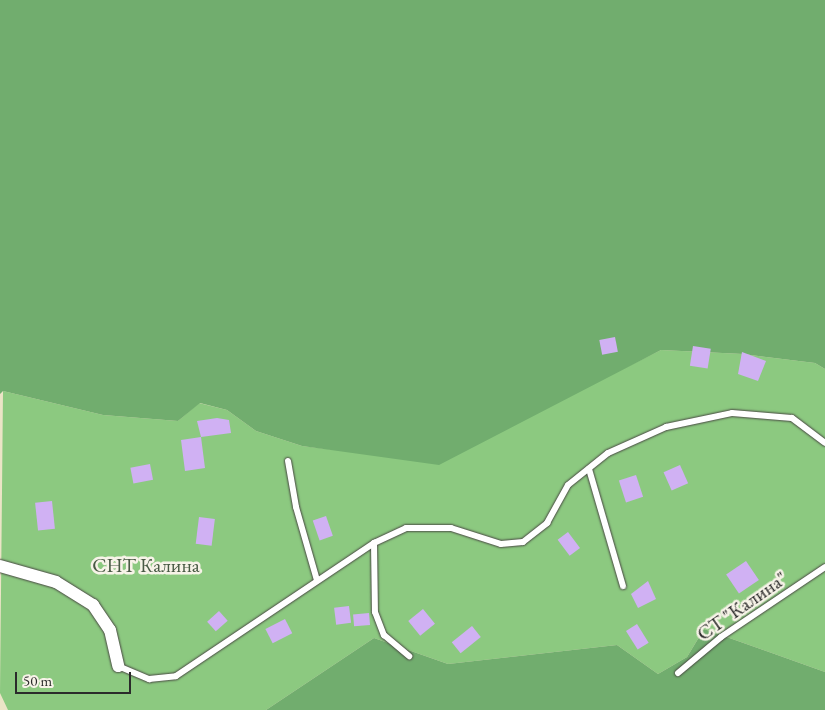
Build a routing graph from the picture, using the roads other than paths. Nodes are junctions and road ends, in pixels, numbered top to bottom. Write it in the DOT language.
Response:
graph roads {
  1 [pos="825,443"];
  2 [pos="288,461"];
  3 [pos="589,469"];
  4 [pos="374,543"];
  5 [pos="0,566"];
  6 [pos="825,567"];
  7 [pos="317,580"];
  8 [pos="623,586"];
  9 [pos="409,656"];
  10 [pos="118,666"];
  11 [pos="678,673"];
  1 -- 3 [label="lane"];
  2 -- 7 [label="lane"];
  3 -- 4 [label="lane"];
  3 -- 8 [label="lane"];
  4 -- 7 [label="lane"];
  4 -- 9 [label="lane"];
  5 -- 10 [label="street"];
  6 -- 11 [label="lane, СТ \"Калина\""];
  7 -- 10 [label="lane"];
}
